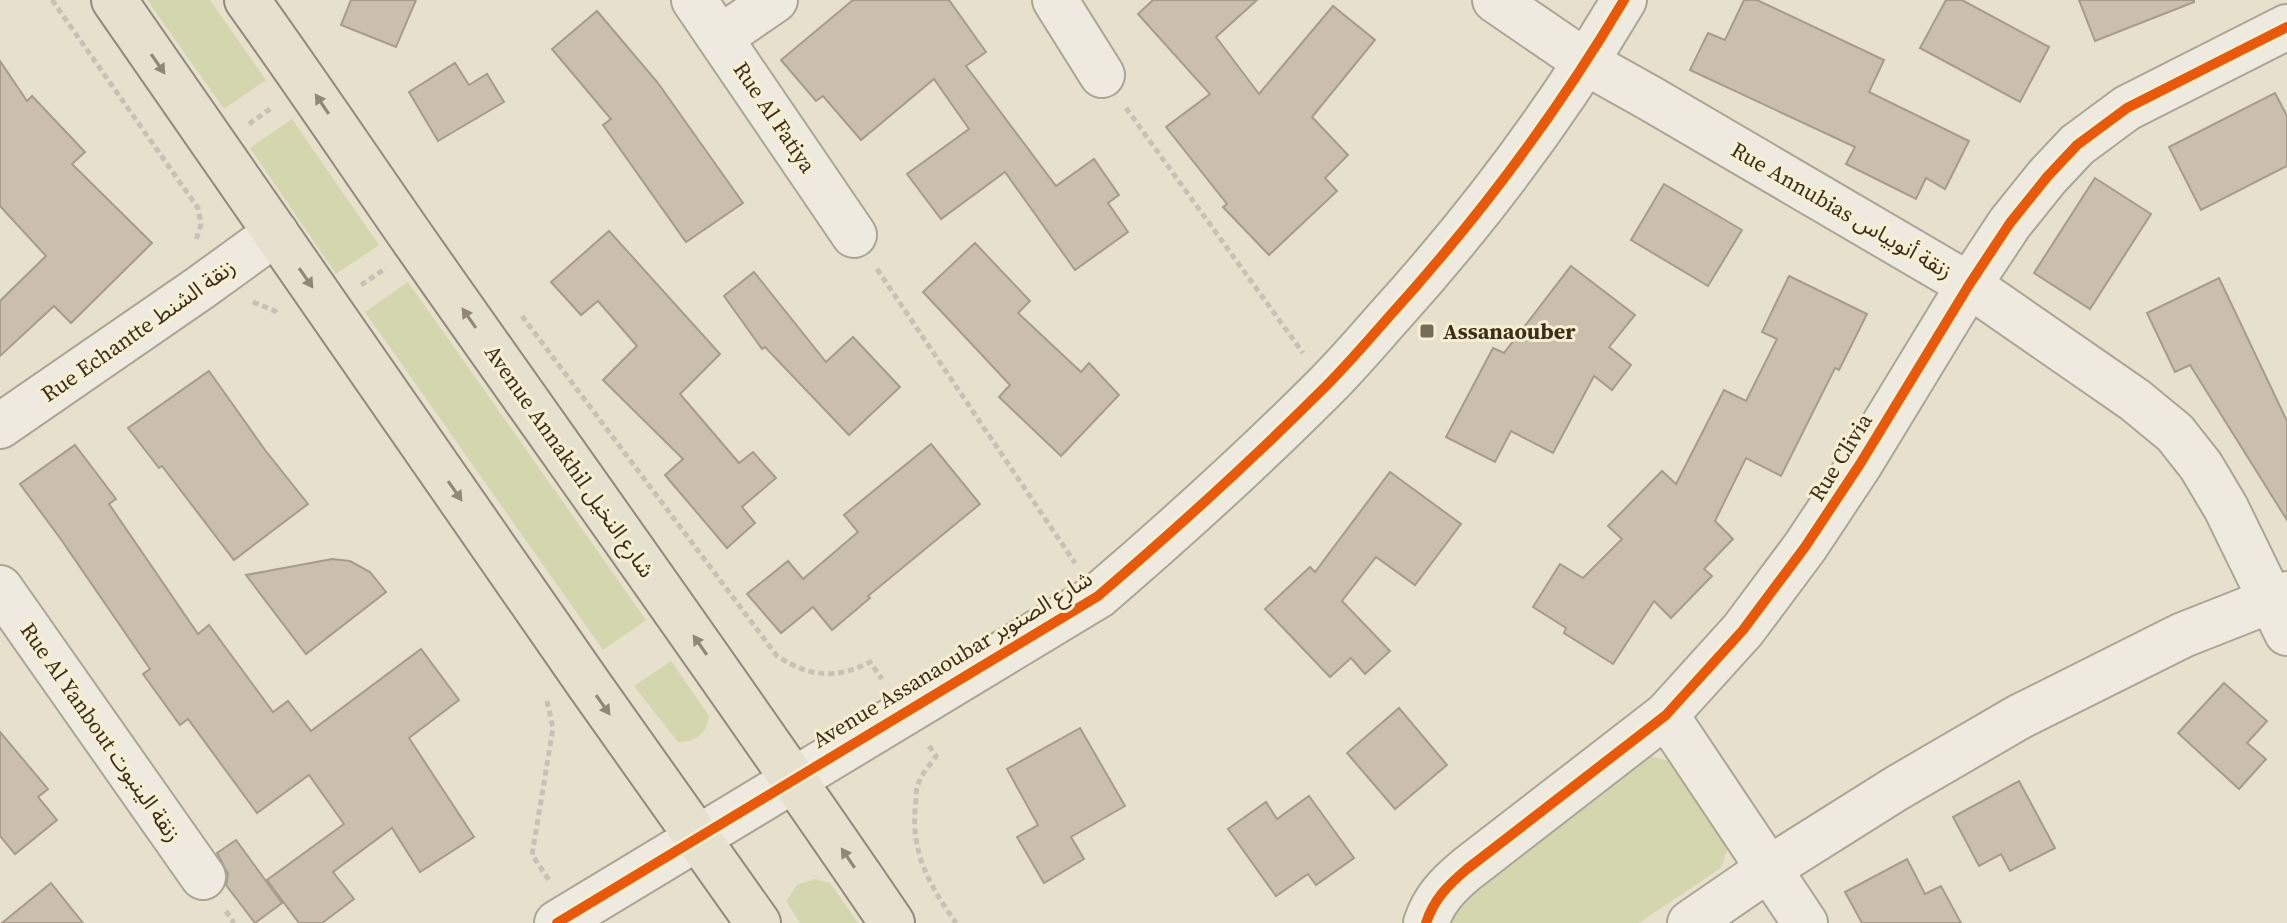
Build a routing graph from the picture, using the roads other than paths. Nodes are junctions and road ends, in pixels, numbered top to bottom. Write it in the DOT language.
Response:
graph roads {
  1 [pos="114,0"];
  2 [pos="247,0"];
  3 [pos="694,0"];
  4 [pos="775,0"];
  5 [pos="1055,0"];
  6 [pos="1495,0"];
  7 [pos="1624,0"];
  8 [pos="2287,27"];
  9 [pos="721,37"];
  10 [pos="1587,63"];
  11 [pos="1102,75"];
  12 [pos="276,233"];
  13 [pos="854,235"];
  14 [pos="1969,285"];
  15 [pos="0,426"];
  16 [pos="0,588"];
  17 [pos="2282,610"];
  18 [pos="1666,715"];
  19 [pos="794,779"];
  20 [pos="698,837"];
  21 [pos="1770,868"];
  22 [pos="203,877"];
  23 [pos="564,918"];
  24 [pos="758,923"];
  25 [pos="892,923"];
  26 [pos="1426,923"];
  27 [pos="1690,923"];
  28 [pos="1805,923"];
  1 -- 12 [label="main road, one-way"];
  19 -- 2 [label="main road, Avenue Annakhil شارع النخيل, one-way"];
  3 -- 9 [label="street, Rue Al Fatiya"];
  4 -- 9 [label="street"];
  5 -- 11 [label="street"];
  6 -- 10 [label="street, Rue Annubias زنقة أنوبياس"];
  7 -- 10 [label="street, Avenue Assanaoubar شارع الصنوبر"];
  8 -- 14 [label="street, Rue Clivia"];
  9 -- 13 [label="street, Rue Al Fatiya"];
  10 -- 14 [label="street, Rue Annubias زنقة أنوبياس"];
  10 -- 19 [label="street, Avenue Assanaoubar شارع الصنوبر"];
  12 -- 15 [label="street, Rue Echantte زنقة الشنط"];
  12 -- 20 [label="main road, one-way"];
  14 -- 17 [label="street, Rue Annubias زنقة أنوبياس"];
  14 -- 18 [label="street, Rue Clivia"];
  16 -- 22 [label="street, Rue Al Yanbout زنقة الينبوت"];
  17 -- 21 [label="street"];
  18 -- 21 [label="street"];
  18 -- 26 [label="street, Rue Clivia"];
  19 -- 20 [label="street, Avenue Assanaoubar شارع الصنوبر"];
  25 -- 19 [label="main road, Avenue Annakhil شارع النخيل, one-way"];
  20 -- 23 [label="street, Avenue Assanaoubar شارع الصنوبر"];
  20 -- 24 [label="main road"];
  21 -- 27 [label="street"];
  21 -- 28 [label="street"];
}
